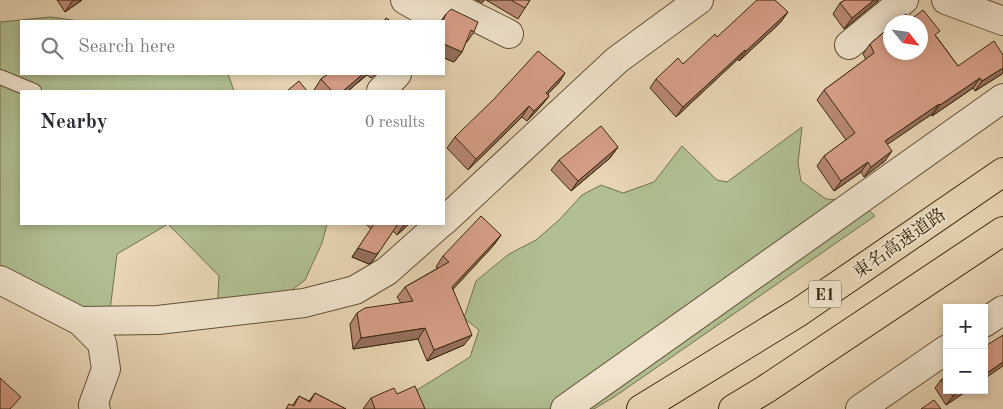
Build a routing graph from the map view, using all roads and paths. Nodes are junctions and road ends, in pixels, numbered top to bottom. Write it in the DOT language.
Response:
graph roads {
  1 [pos="405,0"];
  2 [pos="699,0"];
  3 [pos="904,0"];
  4 [pos="946,0"];
  5 [pos="426,17"];
  6 [pos="1003,21"];
  7 [pos="508,34"];
  8 [pos="848,45"];
  9 [pos="397,75"];
  10 [pos="0,77"];
  11 [pos="32,90"];
  12 [pos="382,90"];
  13 [pos="1003,98"];
  14 [pos="1003,172"];
  15 [pos="445,219"];
  16 [pos="439,225"];
  17 [pos="1003,231"];
  18 [pos="0,280"];
  19 [pos="1003,310"];
  20 [pos="988,320"];
  21 [pos="80,321"];
  22 [pos="943,352"];
  23 [pos="96,409"];
  24 [pos="565,409"];
  25 [pos="641,409"];
  26 [pos="733,409"];
  27 [pos="860,409"];
  1 -- 5 [label="street"];
  2 -- 15 [label="street"];
  3 -- 8 [label="street"];
  4 -- 6 [label="street"];
  5 -- 7 [label="street"];
  9 -- 12 [label="street"];
  10 -- 11 [label="lane"];
  13 -- 24 [label="street"];
  14 -- 25 [label="highway, 東名高速道路 / E1"];
  16 -- 21 [label="street"];
  17 -- 26 [label="highway, E1"];
  18 -- 21 [label="street"];
  19 -- 20 [label="street"];
  21 -- 23 [label="street"];
  22 -- 27 [label="street"];
}
